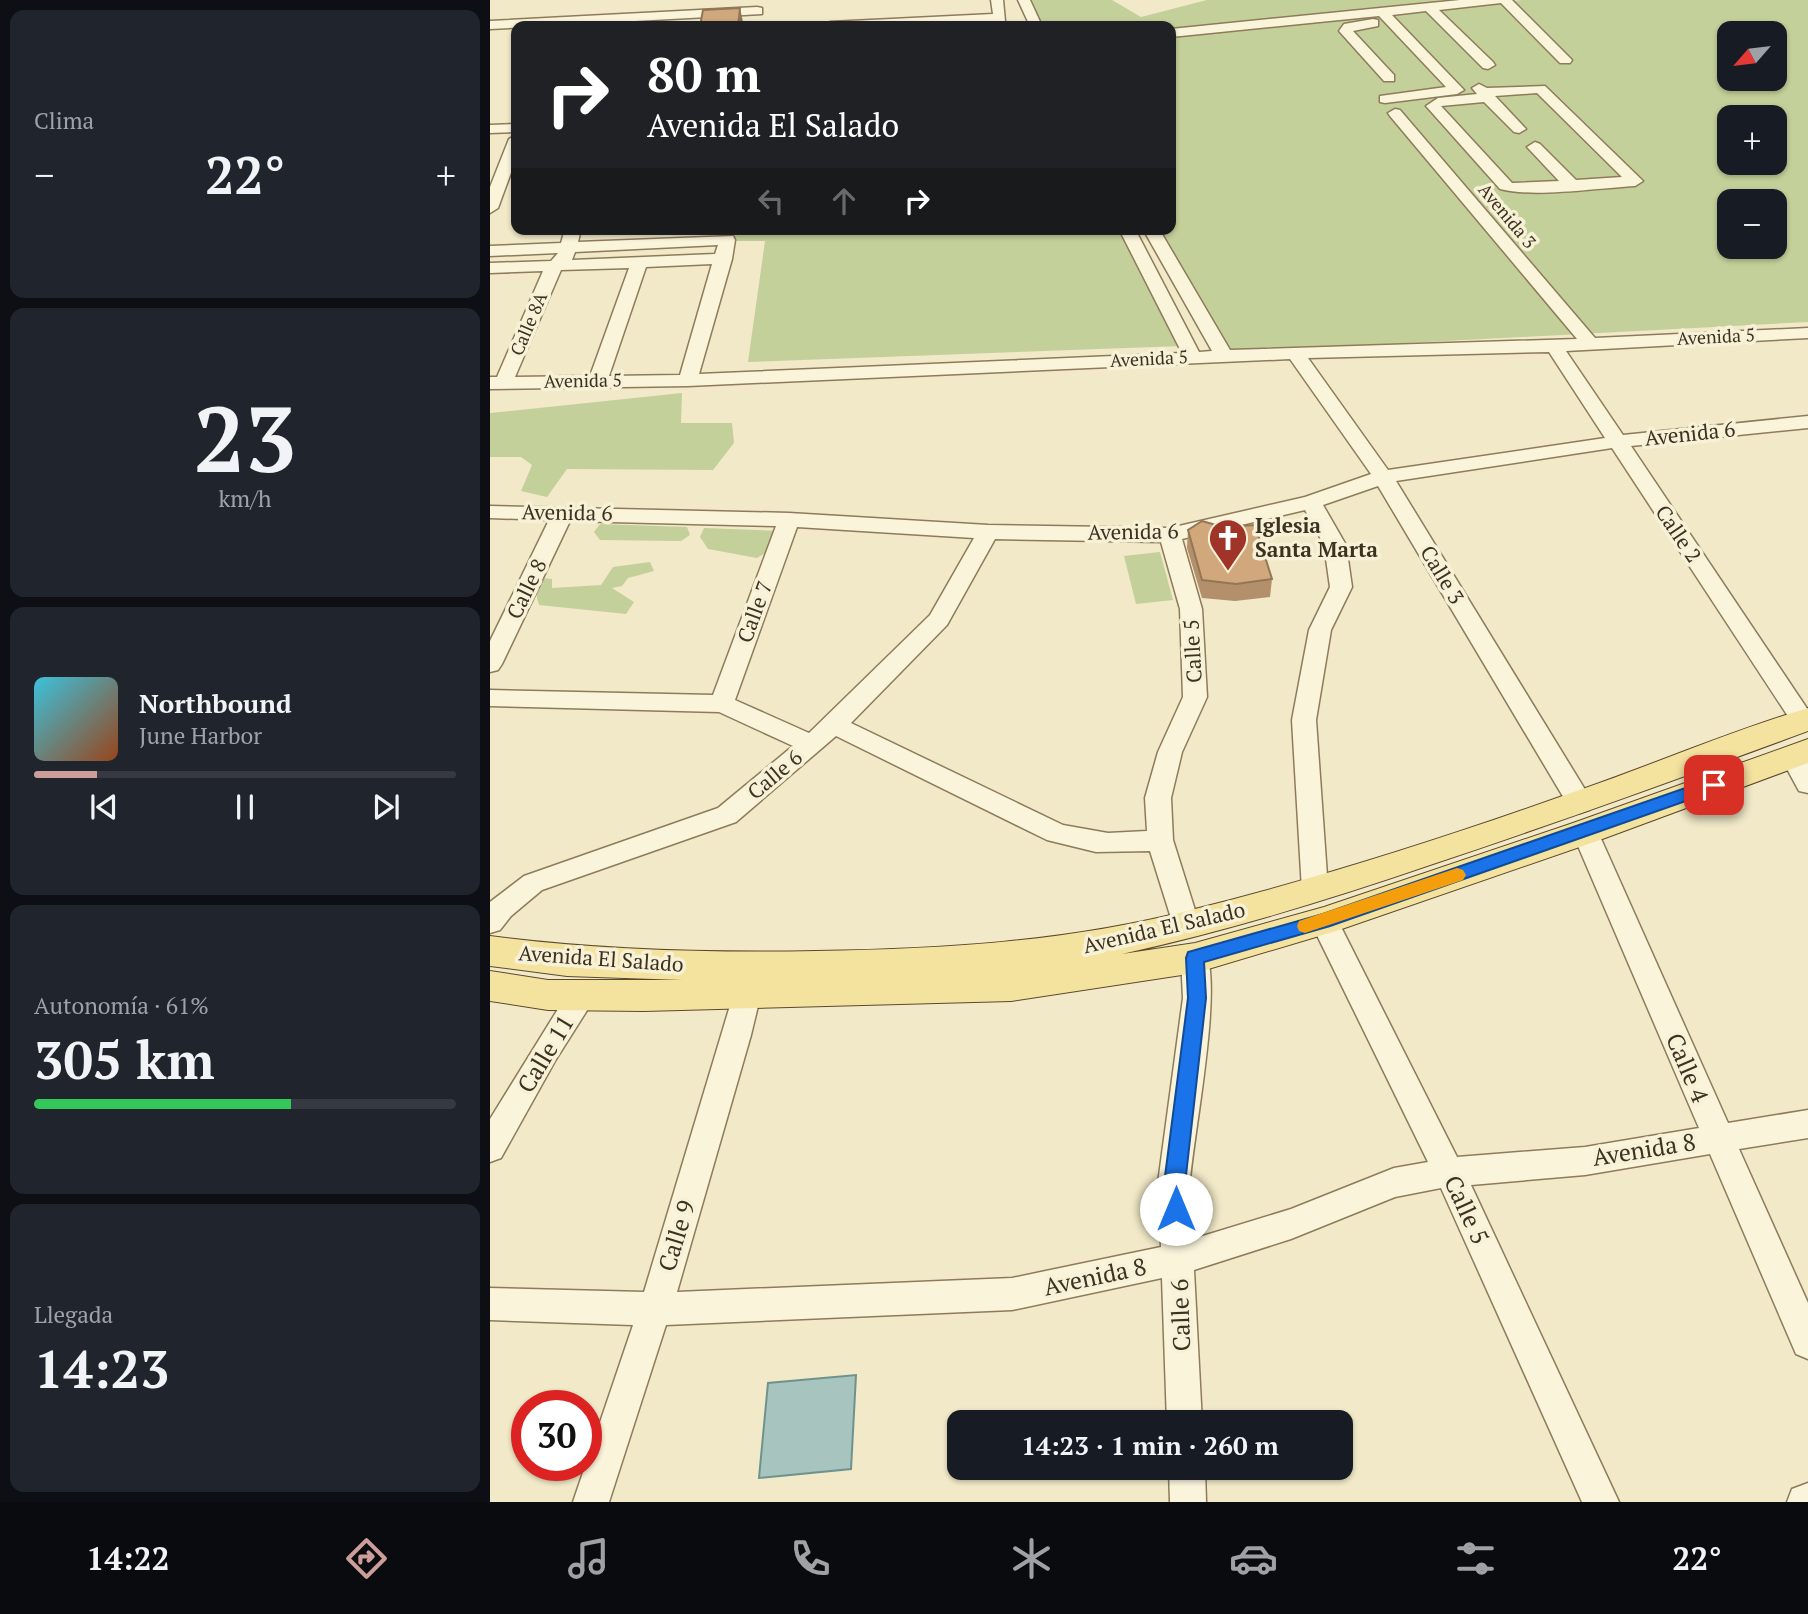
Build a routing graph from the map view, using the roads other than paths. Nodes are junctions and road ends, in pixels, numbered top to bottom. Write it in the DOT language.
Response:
graph roads {
  1 [pos="629,0"];
  2 [pos="641,0"];
  3 [pos="997,0"];
  4 [pos="1024,0"];
  5 [pos="1498,0"];
  6 [pos="1505,0"];
  7 [pos="1429,7"];
  8 [pos="757,13"];
  9 [pos="1386,17"];
  10 [pos="698,20"];
  11 [pos="629,21"];
  12 [pos="630,21"];
  13 [pos="675,21"];
  14 [pos="860,21"];
  15 [pos="908,21"];
  16 [pos="969,21"];
  17 [pos="1034,21"];
  18 [pos="511,29"];
  19 [pos="511,29"];
  20 [pos="491,31"];
  21 [pos="1176,33"];
  22 [pos="1566,60"];
  23 [pos="1488,65"];
  24 [pos="1389,78"];
  25 [pos="1558,79"];
  26 [pos="1457,90"];
  27 [pos="1483,93"];
  28 [pos="1385,99"];
  29 [pos="1395,113"];
  30 [pos="511,128"];
  31 [pos="490,129"];
  32 [pos="1519,129"];
  33 [pos="1535,147"];
  34 [pos="511,152"];
  35 [pos="1573,186"];
  36 [pos="490,208"];
  37 [pos="556,235"];
  38 [pos="569,235"];
  39 [pos="727,235"];
  40 [pos="1130,235"];
  41 [pos="1155,235"];
  42 [pos="643,245"];
  43 [pos="490,251"];
  44 [pos="557,254"];
  45 [pos="724,259"];
  46 [pos="490,268"];
  47 [pos="1808,333"];
  48 [pos="1590,344"];
  49 [pos="1554,346"];
  50 [pos="1295,353"];
  51 [pos="1224,356"];
  52 [pos="1193,357"];
  53 [pos="598,380"];
  54 [pos="688,380"];
  55 [pos="497,382"];
  56 [pos="1808,422"];
  57 [pos="1616,442"];
  58 [pos="1383,477"];
  59 [pos="1311,502"];
  60 [pos="490,512"];
  61 [pos="562,513"];
  62 [pos="789,520"];
  63 [pos="988,532"];
  64 [pos="1170,535"];
  65 [pos="490,664"];
  66 [pos="490,698"];
  67 [pos="722,704"];
  68 [pos="834,724"];
  69 [pos="812,744"];
  70 [pos="1804,746"];
  71 [pos="1582,818"];
  72 [pos="1160,840"];
  73 [pos="1319,906"];
  74 [pos="490,922"];
  75 [pos="1190,942"];
  76 [pos="490,951"];
  77 [pos="750,980"];
  78 [pos="490,985"];
  79 [pos="581,996"];
  80 [pos="1808,1124"];
  81 [pos="1717,1138"];
  82 [pos="490,1148"];
  83 [pos="1449,1172"];
  84 [pos="1179,1259"];
  85 [pos="490,1304"];
  86 [pos="655,1309"];
  87 [pos="1808,1342"];
  88 [pos="1185,1410"];
  89 [pos="1187,1480"];
  90 [pos="591,1502"];
  91 [pos="1188,1502"];
  92 [pos="1601,1502"];
  1 -- 11 [label="street"];
  2 -- 12 [label="street"];
  3 -- 16 [label="street"];
  4 -- 17 [label="street"];
  5 -- 7 [label="street"];
  6 -- 22 [label="street"];
  7 -- 9 [label="street"];
  7 -- 23 [label="street"];
  8 -- 10 [label="street"];
  9 -- 21 [label="street"];
  9 -- 24 [label="street"];
  9 -- 26 [label="street"];
  10 -- 13 [label="street"];
  14 -- 15 [label="street"];
  18 -- 20 [label="street"];
  19 -- 20 [label="street"];
  25 -- 27 [label="street"];
  26 -- 27 [label="street"];
  26 -- 28 [label="street"];
  27 -- 32 [label="street"];
  27 -- 35 [label="street"];
  27 -- 35 [label="street"];
  29 -- 48 [label="street, Avenida 3"];
  30 -- 31 [label="street"];
  33 -- 35 [label="street"];
  34 -- 36 [label="street"];
  37 -- 44 [label="street, Calle 8A"];
  38 -- 44 [label="street, Calle 8A"];
  39 -- 42 [label="street"];
  39 -- 45 [label="street"];
  40 -- 52 [label="street"];
  41 -- 51 [label="street"];
  42 -- 44 [label="street"];
  42 -- 45 [label="street"];
  42 -- 53 [label="street"];
  43 -- 44 [label="street"];
  44 -- 46 [label="street"];
  44 -- 55 [label="street, Calle 8A"];
  45 -- 54 [label="street"];
  47 -- 48 [label="street, Avenida 5"];
  48 -- 49 [label="street, Avenida 5"];
  49 -- 50 [label="street, Avenida 5"];
  49 -- 57 [label="street, Calle 2"];
  50 -- 51 [label="street, Avenida 5"];
  50 -- 58 [label="street, Calle 3"];
  51 -- 52 [label="street, Avenida 5"];
  52 -- 54 [label="street, Avenida 5"];
  53 -- 54 [label="street, Avenida 5"];
  53 -- 55 [label="street, Avenida 5"];
  56 -- 57 [label="street, Avenida 6"];
  57 -- 58 [label="street, Avenida 6"];
  57 -- 70 [label="street, Calle 2"];
  58 -- 59 [label="street, Avenida 6"];
  58 -- 71 [label="street, Calle 3"];
  59 -- 64 [label="street, Avenida 6"];
  59 -- 73 [label="street"];
  60 -- 61 [label="street, Avenida 6"];
  61 -- 62 [label="street, Avenida 6"];
  61 -- 65 [label="street, Calle 8"];
  62 -- 63 [label="street, Avenida 6"];
  62 -- 67 [label="street, Calle 7"];
  63 -- 64 [label="street, Avenida 6"];
  63 -- 68 [label="street, Calle 6"];
  64 -- 72 [label="street, Calle 5"];
  66 -- 67 [label="street"];
  67 -- 69 [label="street"];
  68 -- 69 [label="street, Calle 6"];
  68 -- 72 [label="street"];
  69 -- 74 [label="street, Calle 6"];
  70 -- 71 [label="main road, Avenida El Salado"];
  71 -- 73 [label="main road, Avenida El Salado"];
  71 -- 81 [label="street, Calle 4"];
  72 -- 75 [label="street, Calle 5"];
  73 -- 75 [label="main road, Avenida El Salado"];
  73 -- 83 [label="street, Calle 5"];
  75 -- 77 [label="main road, Avenida El Salado"];
  75 -- 84 [label="street, Calle 6"];
  76 -- 77 [label="main road, Avenida El Salado"];
  77 -- 79 [label="main road, Avenida El Salado"];
  77 -- 86 [label="street, Calle 9"];
  78 -- 79 [label="main road, Avenida El Salado"];
  79 -- 82 [label="street, Calle 11"];
  80 -- 81 [label="street, Avenida 8"];
  81 -- 83 [label="street, Avenida 8"];
  81 -- 87 [label="street, Calle 4"];
  83 -- 84 [label="street, Avenida 8"];
  83 -- 92 [label="street, Calle 5"];
  84 -- 86 [label="street, Avenida 8"];
  84 -- 88 [label="street, Calle 6"];
  85 -- 86 [label="street, Avenida 8"];
  86 -- 90 [label="street, Calle 9"];
  89 -- 91 [label="street"];
}
